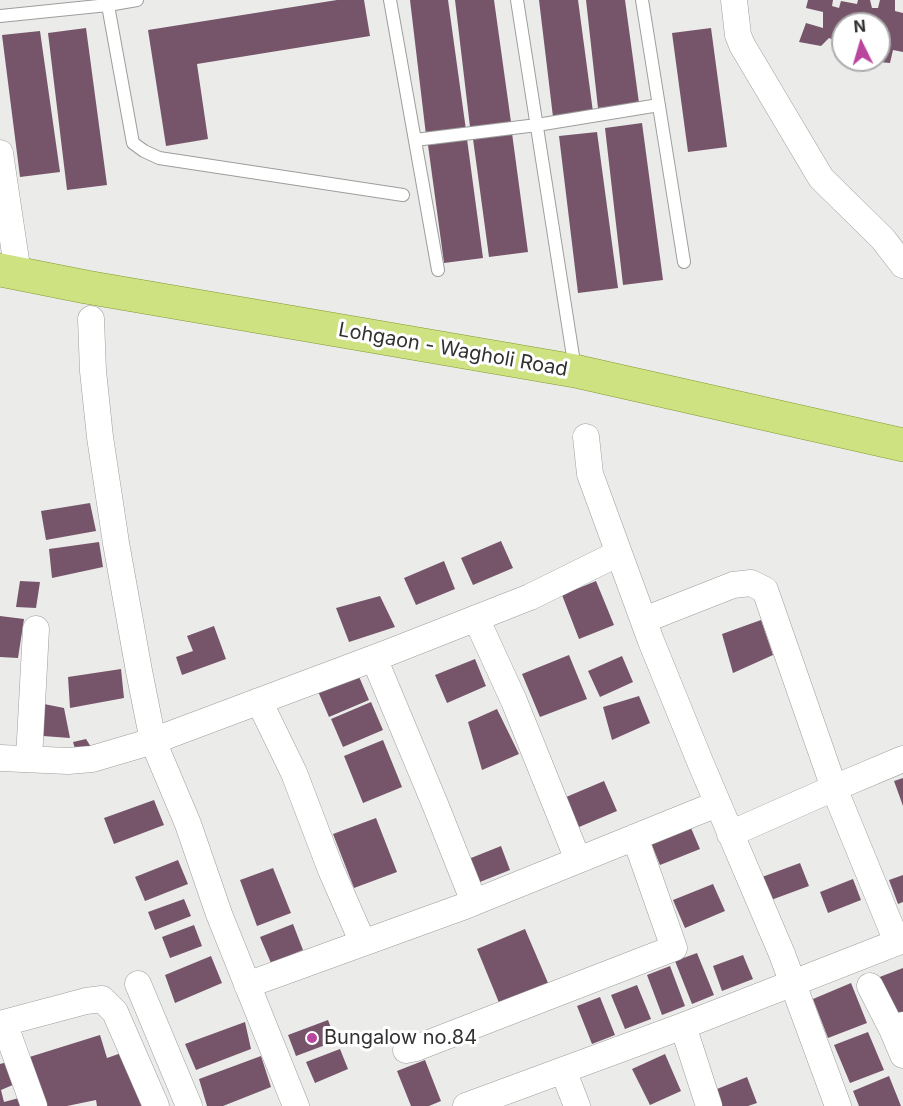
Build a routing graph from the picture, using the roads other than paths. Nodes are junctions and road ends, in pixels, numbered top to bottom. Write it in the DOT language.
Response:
graph roads {
  1 [pos="136,0"];
  2 [pos="390,0"];
  3 [pos="517,0"];
  4 [pos="642,0"];
  5 [pos="734,0"];
  6 [pos="108,2"];
  7 [pos="0,16"];
  8 [pos="658,105"];
  9 [pos="537,125"];
  10 [pos="415,140"];
  11 [pos="0,153"];
  12 [pos="403,195"];
  13 [pos="684,262"];
  14 [pos="903,265"];
  15 [pos="438,270"];
  16 [pos="9,272"];
  17 [pos="91,319"];
  18 [pos="575,371"];
  19 [pos="585,437"];
  20 [pos="903,445"];
  21 [pos="619,553"];
  22 [pos="476,618"];
  23 [pos="644,620"];
  24 [pos="36,629"];
  25 [pos="374,658"];
  26 [pos="259,701"];
  27 [pos="153,741"];
  28 [pos="0,758"];
  29 [pos="29,759"];
  30 [pos="903,759"];
  31 [pos="834,788"];
  32 [pos="717,804"];
  33 [pos="730,834"];
  34 [pos="635,837"];
  35 [pos="578,860"];
  36 [pos="474,902"];
  37 [pos="900,941"];
  38 [pos="363,943"];
  39 [pos="792,983"];
  40 [pos="138,984"];
  41 [pos="247,985"];
  42 [pos="870,986"];
  43 [pos="2,1024"];
  44 [pos="683,1026"];
  45 [pos="897,1027"];
  46 [pos="406,1050"];
  47 [pos="903,1055"];
  48 [pos="563,1070"];
  49 [pos="34,1106"];
  50 [pos="156,1106"];
  51 [pos="189,1106"];
  52 [pos="296,1106"];
  53 [pos="466,1106"];
  54 [pos="578,1106"];
  55 [pos="709,1106"];
  56 [pos="838,1106"];
  1 -- 6 [label="lane"];
  2 -- 10 [label="lane"];
  3 -- 9 [label="lane"];
  4 -- 8 [label="lane"];
  5 -- 14 [label="street"];
  6 -- 7 [label="lane"];
  6 -- 12 [label="lane"];
  8 -- 9 [label="lane"];
  8 -- 13 [label="lane"];
  9 -- 10 [label="lane"];
  9 -- 18 [label="lane"];
  10 -- 15 [label="lane"];
  11 -- 16 [label="street"];
  16 -- 18 [label="main road, Lohgaon - Wagholi Road"];
  17 -- 27 [label="street"];
  18 -- 20 [label="main road, Lohgaon - Wagholi Road"];
  19 -- 21 [label="street"];
  21 -- 22 [label="street"];
  21 -- 23 [label="street"];
  22 -- 25 [label="street"];
  22 -- 35 [label="street"];
  23 -- 31 [label="street"];
  23 -- 32 [label="street"];
  24 -- 29 [label="street"];
  25 -- 26 [label="street"];
  25 -- 36 [label="street"];
  26 -- 27 [label="street"];
  26 -- 38 [label="street"];
  27 -- 29 [label="street"];
  27 -- 41 [label="street"];
  28 -- 29 [label="street"];
  30 -- 31 [label="street"];
  31 -- 33 [label="street"];
  31 -- 37 [label="street"];
  32 -- 33 [label="street"];
  32 -- 34 [label="street"];
  33 -- 39 [label="street"];
  34 -- 35 [label="street"];
  34 -- 46 [label="street"];
  35 -- 36 [label="street"];
  36 -- 38 [label="street"];
  37 -- 39 [label="street"];
  38 -- 41 [label="street"];
  39 -- 44 [label="street"];
  39 -- 56 [label="street"];
  40 -- 51 [label="street"];
  41 -- 52 [label="street"];
  42 -- 45 [label="street"];
  43 -- 49 [label="street"];
  43 -- 50 [label="street"];
  44 -- 48 [label="street"];
  44 -- 55 [label="street"];
  45 -- 47 [label="street"];
  48 -- 53 [label="street"];
  48 -- 54 [label="street"];
}
